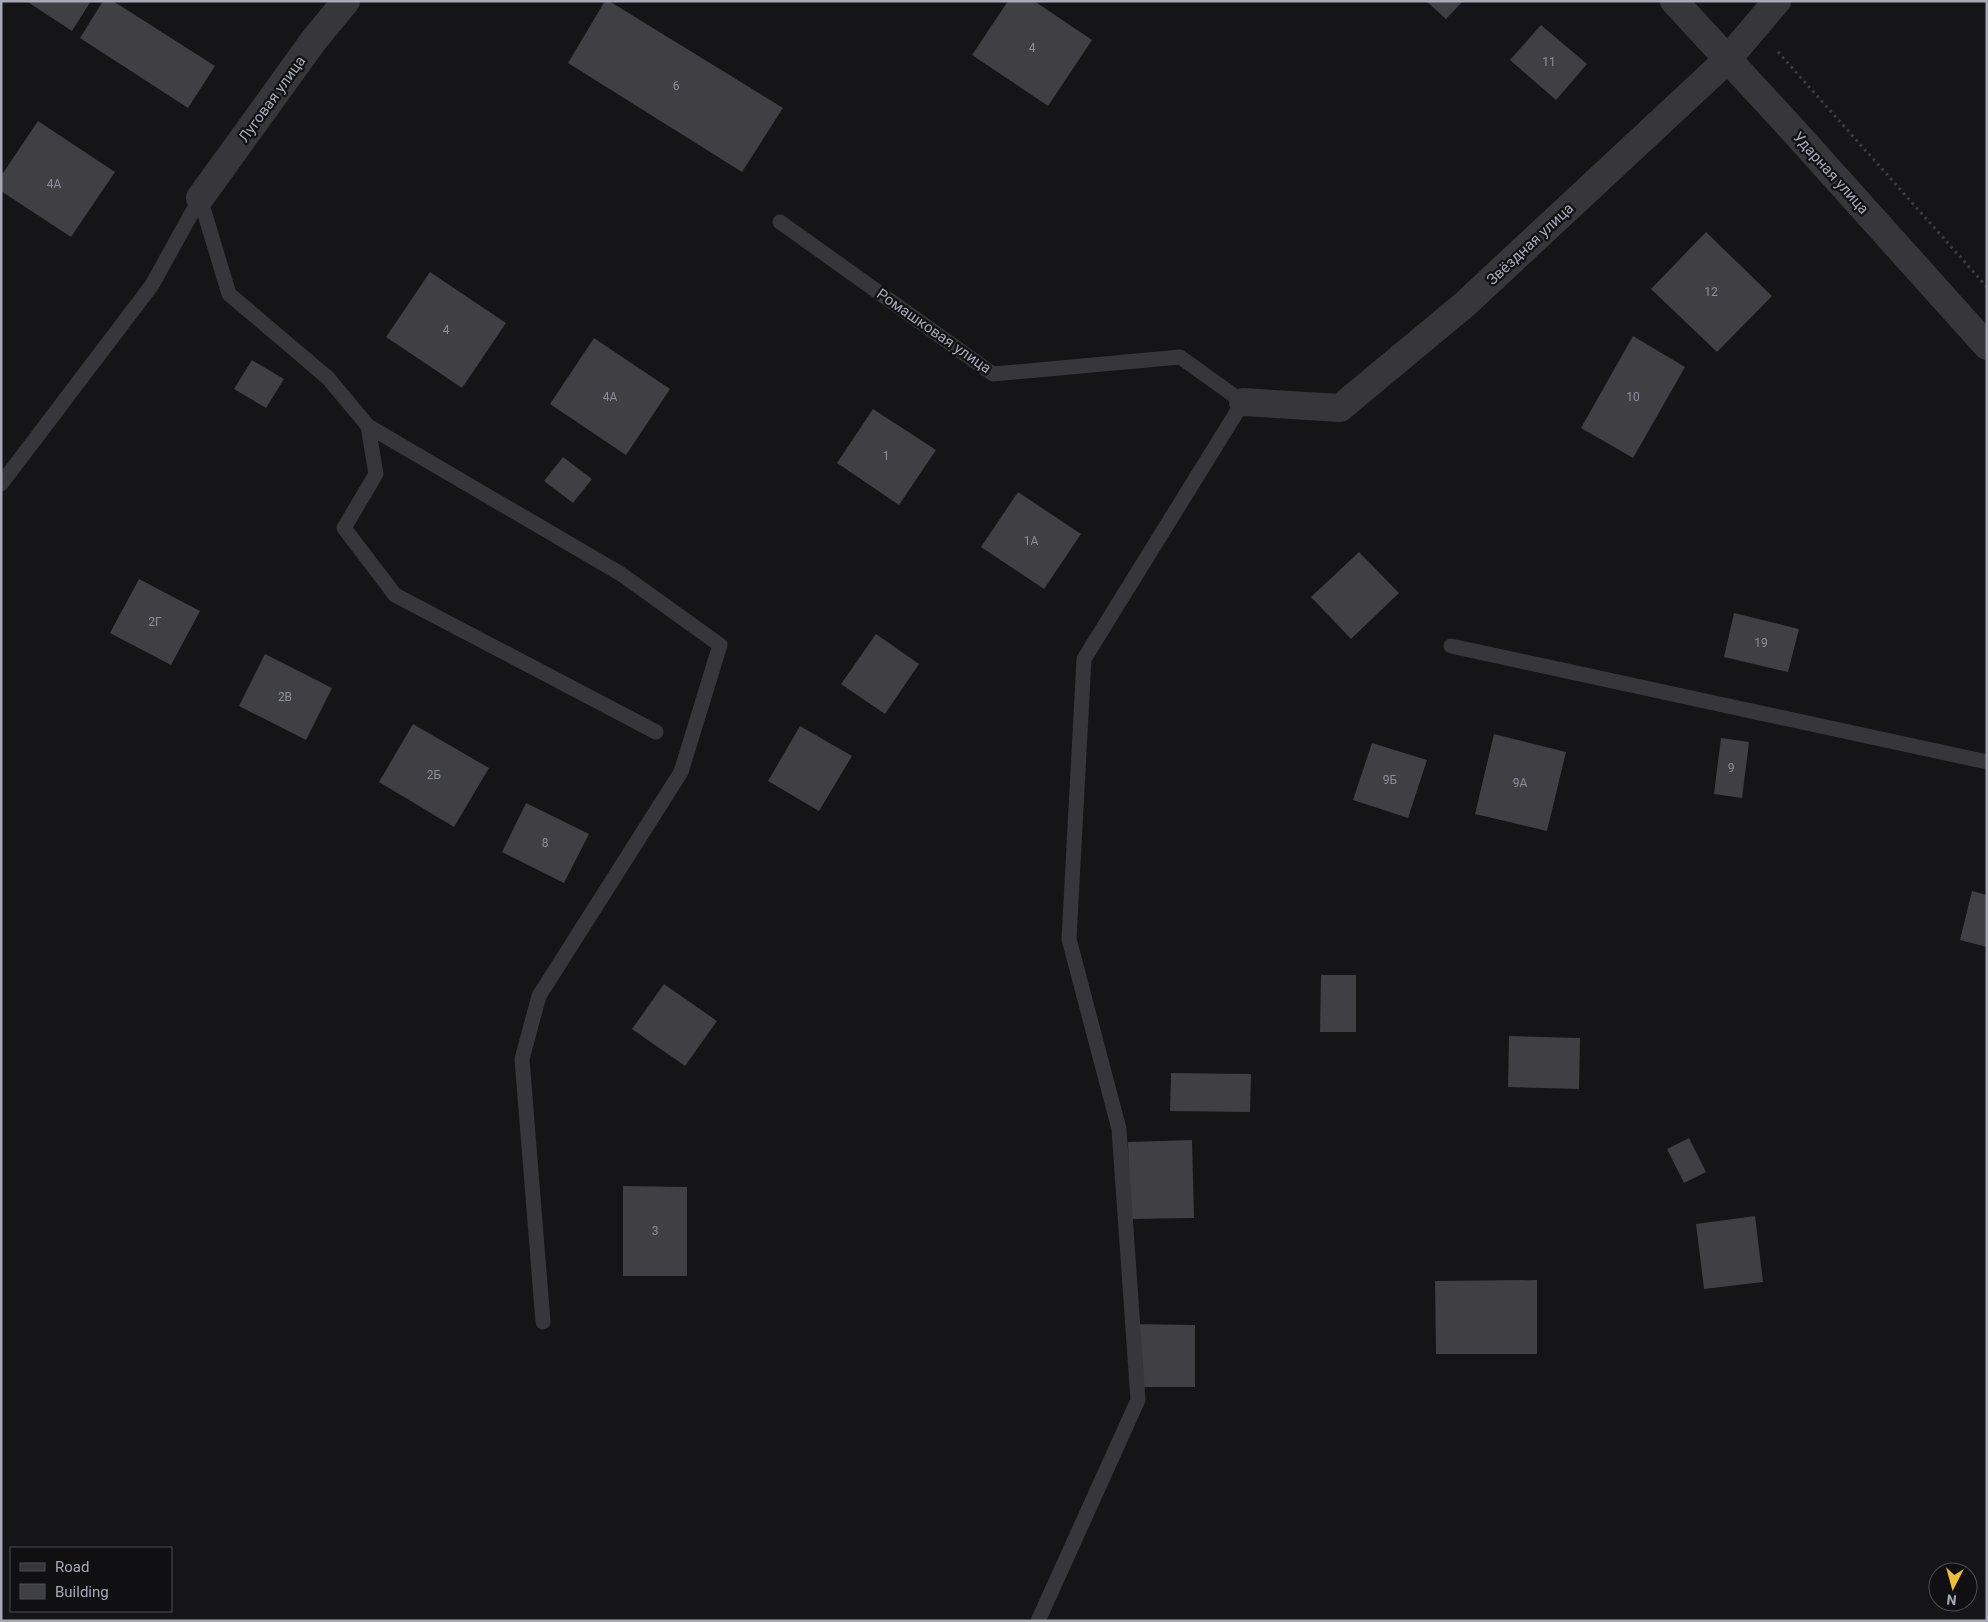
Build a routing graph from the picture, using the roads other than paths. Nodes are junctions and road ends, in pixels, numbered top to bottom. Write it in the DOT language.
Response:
graph roads {
  1 [pos="346,1"];
  2 [pos="1674,1"];
  3 [pos="1777,1"];
  4 [pos="1727,60"];
  5 [pos="200,198"];
  6 [pos="780,222"];
  7 [pos="1987,346"];
  8 [pos="1243,402"];
  9 [pos="368,426"];
  10 [pos="1,484"];
  11 [pos="1451,646"];
  12 [pos="656,732"];
  13 [pos="1987,762"];
  14 [pos="543,1322"];
  15 [pos="1038,1621"];
  1 -- 5 [label="street, Луговая улица"];
  2 -- 4 [label="street, Ударная улица"];
  3 -- 4 [label="street, Звёздная улица"];
  4 -- 7 [label="street, Ударная улица"];
  4 -- 8 [label="street, Звёздная улица"];
  5 -- 9 [label="lane"];
  5 -- 10 [label="lane"];
  6 -- 8 [label="lane, Ромашковая улица"];
  8 -- 15 [label="lane"];
  9 -- 12 [label="lane"];
  9 -- 14 [label="lane"];
  11 -- 13 [label="lane"];
}
